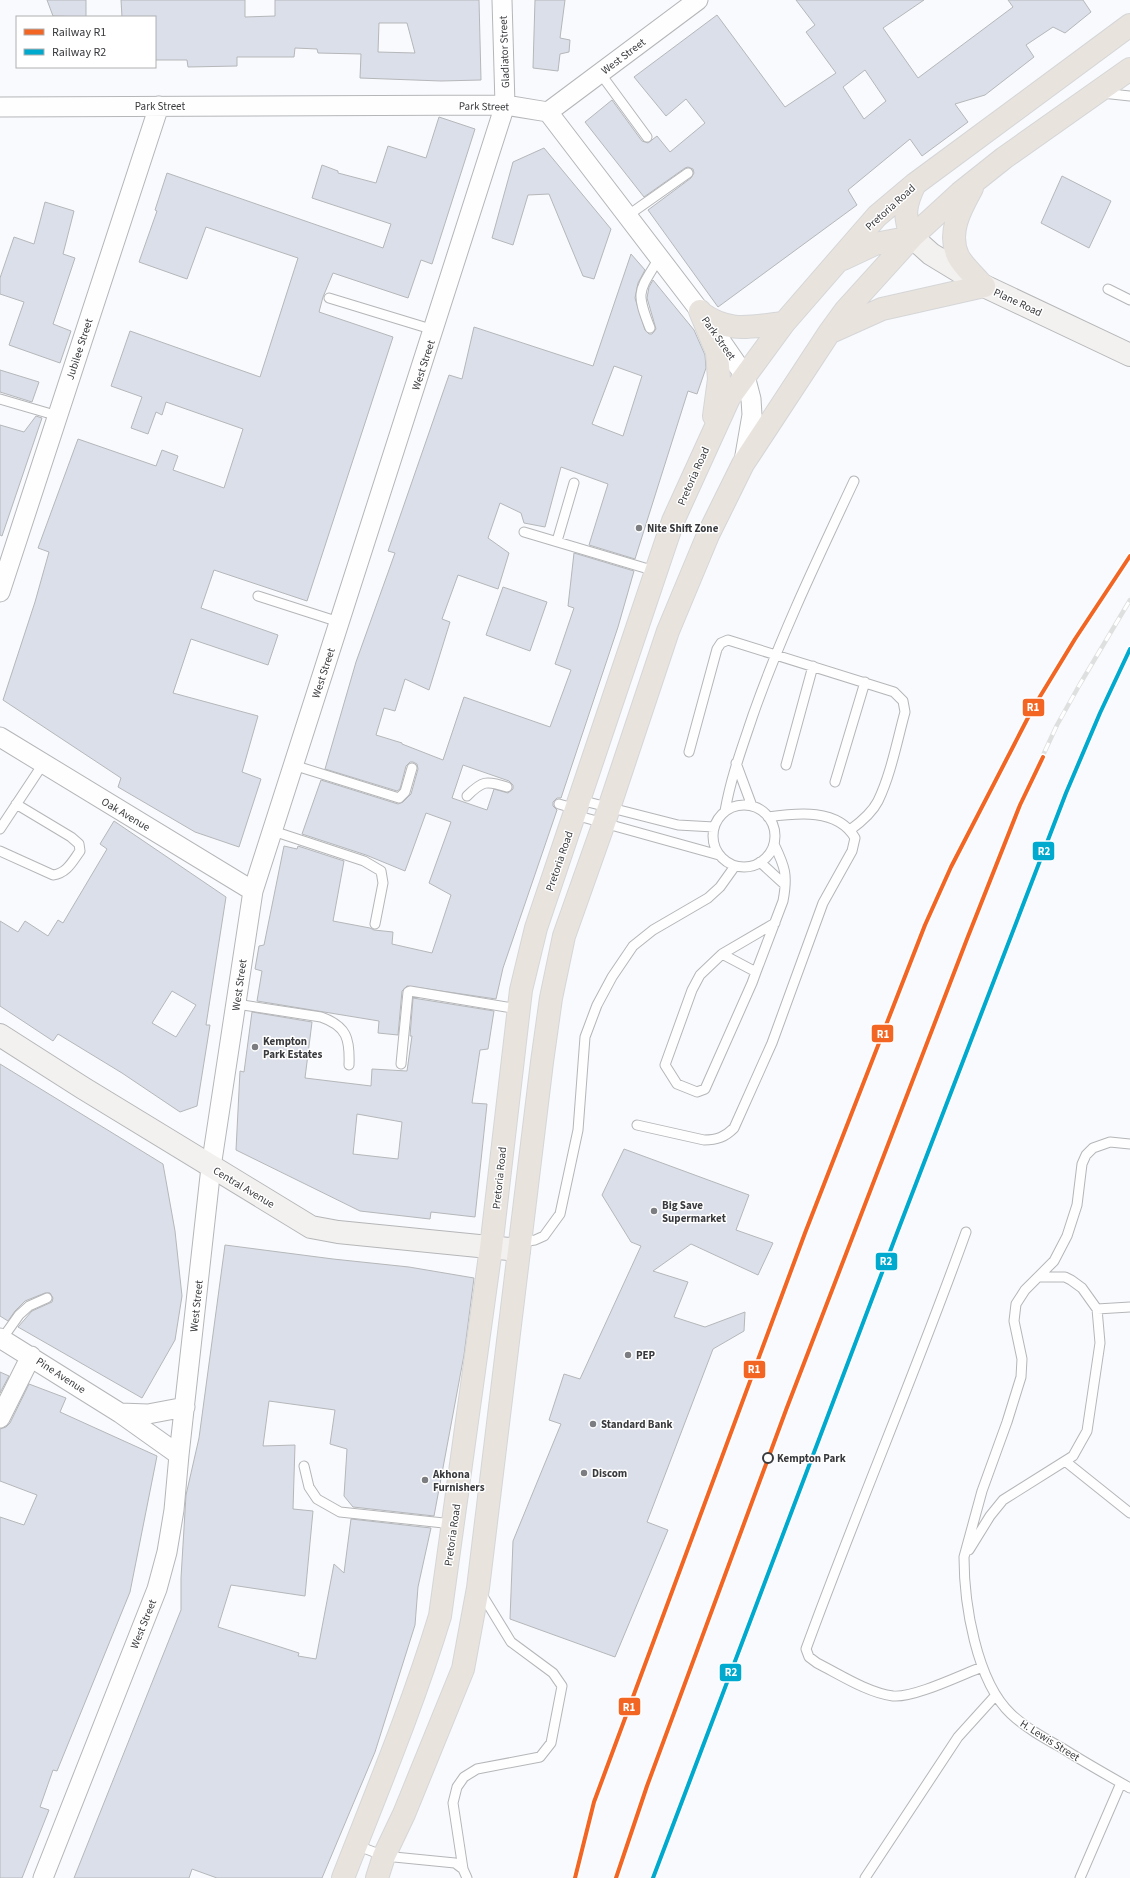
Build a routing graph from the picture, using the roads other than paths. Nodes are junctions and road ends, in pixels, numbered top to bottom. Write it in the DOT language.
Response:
graph roads {
  1 [pos="502,0"];
  2 [pos="698,0"];
  3 [pos="1130,25"];
  4 [pos="1130,69"];
  5 [pos="600,73"];
  6 [pos="1097,92"];
  7 [pos="1130,96"];
  8 [pos="505,105"];
  9 [pos="159,106"];
  10 [pos="0,107"];
  11 [pos="548,112"];
  12 [pos="646,137"];
  13 [pos="688,173"];
  14 [pos="976,182"];
  15 [pos="915,184"];
  16 [pos="627,216"];
  17 [pos="912,237"];
  18 [pos="659,258"];
  19 [pos="835,262"];
  20 [pos="983,285"];
  21 [pos="1108,289"];
  22 [pos="329,298"];
  23 [pos="1130,300"];
  24 [pos="701,312"];
  25 [pos="784,323"];
  26 [pos="650,328"];
  27 [pos="434,330"];
  28 [pos="829,333"];
  29 [pos="1130,355"];
  30 [pos="745,376"];
  31 [pos="0,399"];
  32 [pos="58,416"];
  33 [pos="712,433"];
  34 [pos="744,464"];
  35 [pos="854,481"];
  36 [pos="574,483"];
  37 [pos="524,532"];
  38 [pos="557,541"];
  39 [pos="655,571"];
  40 [pos="0,592"];
  41 [pos="258,596"];
  42 [pos="339,622"];
  43 [pos="776,654"];
  44 [pos="813,666"];
  45 [pos="865,682"];
  46 [pos="0,738"];
  47 [pos="689,752"];
  48 [pos="736,763"];
  49 [pos="43,764"];
  50 [pos="292,765"];
  51 [pos="786,765"];
  52 [pos="412,768"];
  53 [pos="835,782"];
  54 [pos="507,787"];
  55 [pos="466,796"];
  56 [pos="16,804"];
  57 [pos="752,806"];
  58 [pos="573,807"];
  59 [pos="725,811"];
  60 [pos="607,815"];
  61 [pos="768,817"];
  62 [pos="714,827"];
  63 [pos="0,828"];
  64 [pos="273,830"];
  65 [pos="850,830"];
  66 [pos="774,844"];
  67 [pos="0,851"];
  68 [pos="719,855"];
  69 [pos="760,862"];
  70 [pos="735,866"];
  71 [pos="785,885"];
  72 [pos="253,891"];
  73 [pos="775,923"];
  74 [pos="375,924"];
  75 [pos="722,954"];
  76 [pos="756,972"];
  77 [pos="236,1004"];
  78 [pos="518,1009"];
  79 [pos="0,1035"];
  80 [pos="400,1064"];
  81 [pos="349,1065"];
  82 [pos="637,1125"];
  83 [pos="1130,1144"];
  84 [pos="211,1167"];
  85 [pos="966,1232"];
  86 [pos="520,1246"];
  87 [pos="491,1248"];
  88 [pos="1040,1277"];
  89 [pos="47,1298"];
  90 [pos="1130,1307"];
  91 [pos="1096,1309"];
  92 [pos="1,1338"];
  93 [pos="31,1356"];
  94 [pos="185,1407"];
  95 [pos="120,1413"];
  96 [pos="0,1418"];
  97 [pos="179,1455"];
  98 [pos="1065,1461"];
  99 [pos="304,1466"];
  100 [pos="1130,1514"];
  101 [pos="453,1524"];
  102 [pos="964,1557"];
  103 [pos="478,1588"];
  104 [pos="982,1667"];
  105 [pos="996,1695"];
  106 [pos="1121,1783"];
  107 [pos="1130,1788"];
  108 [pos="356,1845"];
  109 [pos="384,1856"];
  110 [pos="463,1868"];
  111 [pos="43,1878"];
  112 [pos="343,1878"];
  113 [pos="377,1878"];
  114 [pos="467,1878"];
  115 [pos="865,1878"];
  116 [pos="1080,1878"];
  1 -- 8 [label="street, Gladiator Street"];
  2 -- 5 [label="street, West Street"];
  3 -- 15 [label="main road, Pretoria Road"];
  4 -- 6 [label="main road"];
  5 -- 11 [label="street, West Street"];
  5 -- 12 [label="lane"];
  6 -- 7 [label="lane"];
  6 -- 14 [label="main road"];
  8 -- 9 [label="street, Park Street"];
  8 -- 11 [label="street, Park Street"];
  8 -- 27 [label="street, West Street"];
  9 -- 10 [label="street, Park Street"];
  9 -- 32 [label="street, Jubilee Street"];
  11 -- 16 [label="street, Park Street"];
  13 -- 16 [label="lane"];
  14 -- 17 [label="main road"];
  14 -- 20 [label="main road"];
  15 -- 17 [label="main road"];
  15 -- 19 [label="main road, Pretoria Road"];
  16 -- 18 [label="street, Park Street"];
  17 -- 19 [label="main road"];
  17 -- 20 [label="main road, Plane Road"];
  17 -- 28 [label="main road"];
  18 -- 24 [label="street, Park Street"];
  18 -- 26 [label="lane"];
  19 -- 25 [label="main road, Pretoria Road"];
  20 -- 28 [label="main road"];
  20 -- 29 [label="main road, Plane Road"];
  21 -- 23 [label="lane"];
  22 -- 27 [label="lane"];
  24 -- 25 [label="main road"];
  24 -- 30 [label="street, Park Street"];
  24 -- 33 [label="main road"];
  25 -- 30 [label="main road, Pretoria Road"];
  27 -- 42 [label="street, West Street"];
  28 -- 34 [label="main road"];
  30 -- 33 [label="main road, Pretoria Road"];
  30 -- 34 [label="street, Park Street"];
  31 -- 32 [label="lane"];
  32 -- 40 [label="street, Jubilee Street"];
  33 -- 39 [label="main road, Pretoria Road"];
  34 -- 60 [label="main road"];
  35 -- 43 [label="lane"];
  36 -- 38 [label="lane"];
  37 -- 38 [label="lane"];
  38 -- 39 [label="lane"];
  39 -- 58 [label="main road, Pretoria Road"];
  41 -- 42 [label="lane"];
  42 -- 50 [label="street, West Street"];
  43 -- 44 [label="lane"];
  43 -- 47 [label="lane"];
  43 -- 48 [label="lane"];
  44 -- 45 [label="lane"];
  44 -- 51 [label="lane"];
  45 -- 53 [label="lane"];
  45 -- 65 [label="lane"];
  46 -- 49 [label="street, Oak Avenue"];
  48 -- 57 [label="lane"];
  48 -- 59 [label="lane"];
  49 -- 56 [label="lane"];
  49 -- 72 [label="street, Oak Avenue"];
  50 -- 52 [label="lane"];
  50 -- 64 [label="street, West Street"];
  54 -- 55 [label="lane"];
  56 -- 63 [label="lane"];
  56 -- 67 [label="lane"];
  57 -- 59 [label="lane"];
  57 -- 61 [label="lane"];
  58 -- 60 [label="lane"];
  58 -- 60 [label="lane"];
  58 -- 78 [label="main road, Pretoria Road"];
  59 -- 62 [label="lane"];
  60 -- 62 [label="lane"];
  60 -- 68 [label="lane"];
  60 -- 86 [label="main road"];
  61 -- 65 [label="lane"];
  61 -- 66 [label="lane"];
  62 -- 68 [label="lane"];
  64 -- 72 [label="street, West Street"];
  64 -- 74 [label="lane"];
  65 -- 82 [label="lane"];
  66 -- 69 [label="lane"];
  66 -- 71 [label="lane"];
  68 -- 70 [label="lane"];
  69 -- 70 [label="lane"];
  69 -- 71 [label="lane"];
  70 -- 86 [label="lane"];
  71 -- 73 [label="lane"];
  72 -- 77 [label="street, West Street"];
  73 -- 75 [label="lane"];
  73 -- 76 [label="lane"];
  75 -- 76 [label="lane"];
  75 -- 76 [label="lane"];
  77 -- 81 [label="lane"];
  77 -- 84 [label="street, West Street"];
  78 -- 80 [label="lane"];
  78 -- 87 [label="main road, Pretoria Road"];
  79 -- 84 [label="main road, Central Avenue"];
  83 -- 88 [label="lane, H. Lewis Street"];
  84 -- 87 [label="main road, Central Avenue"];
  84 -- 94 [label="street, West Street"];
  85 -- 104 [label="lane"];
  86 -- 87 [label="main road, Central Avenue"];
  86 -- 103 [label="main road"];
  87 -- 101 [label="main road, Pretoria Road"];
  88 -- 91 [label="lane"];
  88 -- 102 [label="lane, H. Lewis Street"];
  89 -- 92 [label="lane"];
  90 -- 91 [label="lane"];
  91 -- 98 [label="lane"];
  92 -- 93 [label="street, Pine Avenue"];
  93 -- 95 [label="street, Pine Avenue"];
  93 -- 96 [label="street"];
  94 -- 95 [label="street"];
  94 -- 97 [label="street, West Street"];
  95 -- 97 [label="street, Pine Avenue"];
  97 -- 111 [label="street, West Street"];
  98 -- 100 [label="lane"];
  98 -- 102 [label="lane"];
  99 -- 101 [label="lane"];
  101 -- 108 [label="main road, Pretoria Road"];
  102 -- 104 [label="lane, H. Lewis Street"];
  103 -- 109 [label="main road"];
  103 -- 110 [label="lane"];
  104 -- 105 [label="lane, H. Lewis Street"];
  105 -- 106 [label="lane, H. Lewis Street"];
  105 -- 115 [label="lane"];
  106 -- 107 [label="lane, H. Lewis Street"];
  106 -- 116 [label="lane"];
  108 -- 109 [label="lane"];
  108 -- 112 [label="main road, Pretoria Road"];
  109 -- 110 [label="lane"];
  109 -- 113 [label="main road"];
  110 -- 114 [label="lane"];
}
